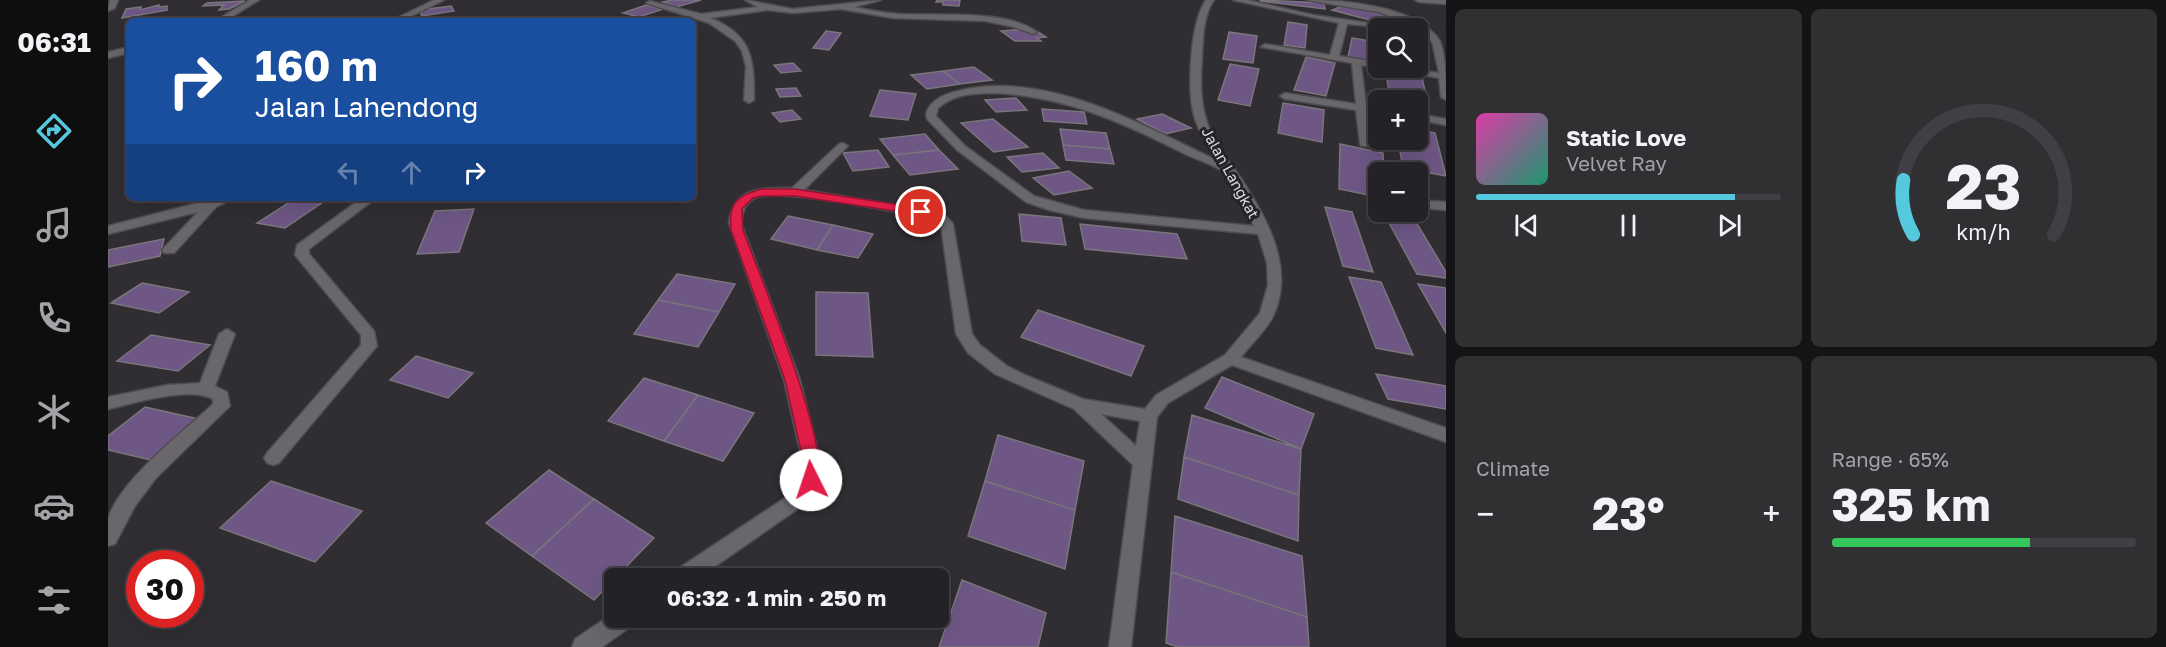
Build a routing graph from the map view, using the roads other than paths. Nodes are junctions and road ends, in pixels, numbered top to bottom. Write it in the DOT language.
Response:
graph roads {
  1 [pos="114,0"];
  2 [pos="255,0"];
  3 [pos="440,0"];
  4 [pos="749,0"];
  5 [pos="878,0"];
  6 [pos="1210,0"];
  7 [pos="1237,0"];
  8 [pos="1311,0"];
  9 [pos="1419,0"];
  10 [pos="1446,2"];
  11 [pos="650,3"];
  12 [pos="841,7"];
  13 [pos="773,8"];
  14 [pos="108,9"];
  15 [pos="702,16"];
  16 [pos="224,18"];
  17 [pos="401,18"];
  18 [pos="694,18"];
  19 [pos="1343,23"];
  20 [pos="1368,26"];
  21 [pos="1033,32"];
  22 [pos="1428,37"];
  23 [pos="1436,40"];
  24 [pos="1265,47"];
  25 [pos="126,51"];
  26 [pos="108,55"];
  27 [pos="1334,58"];
  28 [pos="1356,62"];
  29 [pos="1368,64"];
  30 [pos="1428,74"];
  31 [pos="1443,76"];
  32 [pos="1285,96"];
  33 [pos="1446,97"];
  34 [pos="749,100"];
  35 [pos="1360,107"];
  36 [pos="1368,108"];
  37 [pos="1428,119"];
  38 [pos="1446,122"];
  39 [pos="1365,144"];
  40 [pos="843,146"];
  41 [pos="1227,170"];
  42 [pos="795,192"];
  43 [pos="220,201"];
  44 [pos="366,201"];
  45 [pos="210,205"];
  46 [pos="1428,205"];
  47 [pos="1446,206"];
  48 [pos="108,230"];
  49 [pos="1263,231"];
  50 [pos="169,250"];
  51 [pos="227,334"];
  52 [pos="1231,359"];
  53 [pos="207,388"];
  54 [pos="108,403"];
  55 [pos="1080,405"];
  56 [pos="1149,416"];
  57 [pos="1446,435"];
  58 [pos="273,458"];
  59 [pos="1143,463"];
  60 [pos="108,538"];
  61 [pos="696,568"];
  62 [pos="611,628"];
  63 [pos="583,647"];
  64 [pos="1120,647"];
  1 -- 14 [label="street"];
  2 -- 16 [label="street"];
  3 -- 17 [label="street"];
  4 -- 13 [label="street"];
  5 -- 12 [label="street"];
  6 -- 41 [label="street, Jalan Langkat"];
  7 -- 19 [label="street"];
  8 -- 23 [label="street"];
  9 -- 10 [label="street"];
  11 -- 15 [label="street"];
  12 -- 13 [label="street"];
  12 -- 21 [label="street"];
  13 -- 15 [label="street"];
  15 -- 18 [label="street"];
  15 -- 34 [label="street"];
  19 -- 20 [label="street"];
  19 -- 27 [label="street"];
  22 -- 23 [label="street"];
  23 -- 31 [label="street"];
  24 -- 27 [label="street"];
  25 -- 26 [label="street"];
  27 -- 28 [label="street"];
  28 -- 29 [label="street"];
  28 -- 35 [label="street"];
  30 -- 31 [label="street"];
  31 -- 33 [label="street"];
  32 -- 35 [label="street"];
  35 -- 36 [label="street"];
  35 -- 39 [label="street"];
  37 -- 38 [label="street"];
  40 -- 42 [label="street"];
  41 -- 49 [label="street, Jalan Langkat"];
  41 -- 49 [label="street"];
  42 -- 55 [label="street"];
  42 -- 61 [label="street"];
  43 -- 45 [label="street"];
  44 -- 58 [label="street"];
  45 -- 48 [label="street"];
  45 -- 50 [label="street"];
  46 -- 47 [label="street"];
  49 -- 52 [label="street, Jalan Langkat"];
  51 -- 53 [label="street"];
  52 -- 56 [label="street, Jalan Langkat"];
  52 -- 57 [label="street"];
  53 -- 54 [label="street"];
  53 -- 60 [label="street"];
  55 -- 56 [label="street"];
  55 -- 59 [label="street"];
  56 -- 59 [label="street"];
  59 -- 64 [label="street"];
  62 -- 63 [label="street"];
}
